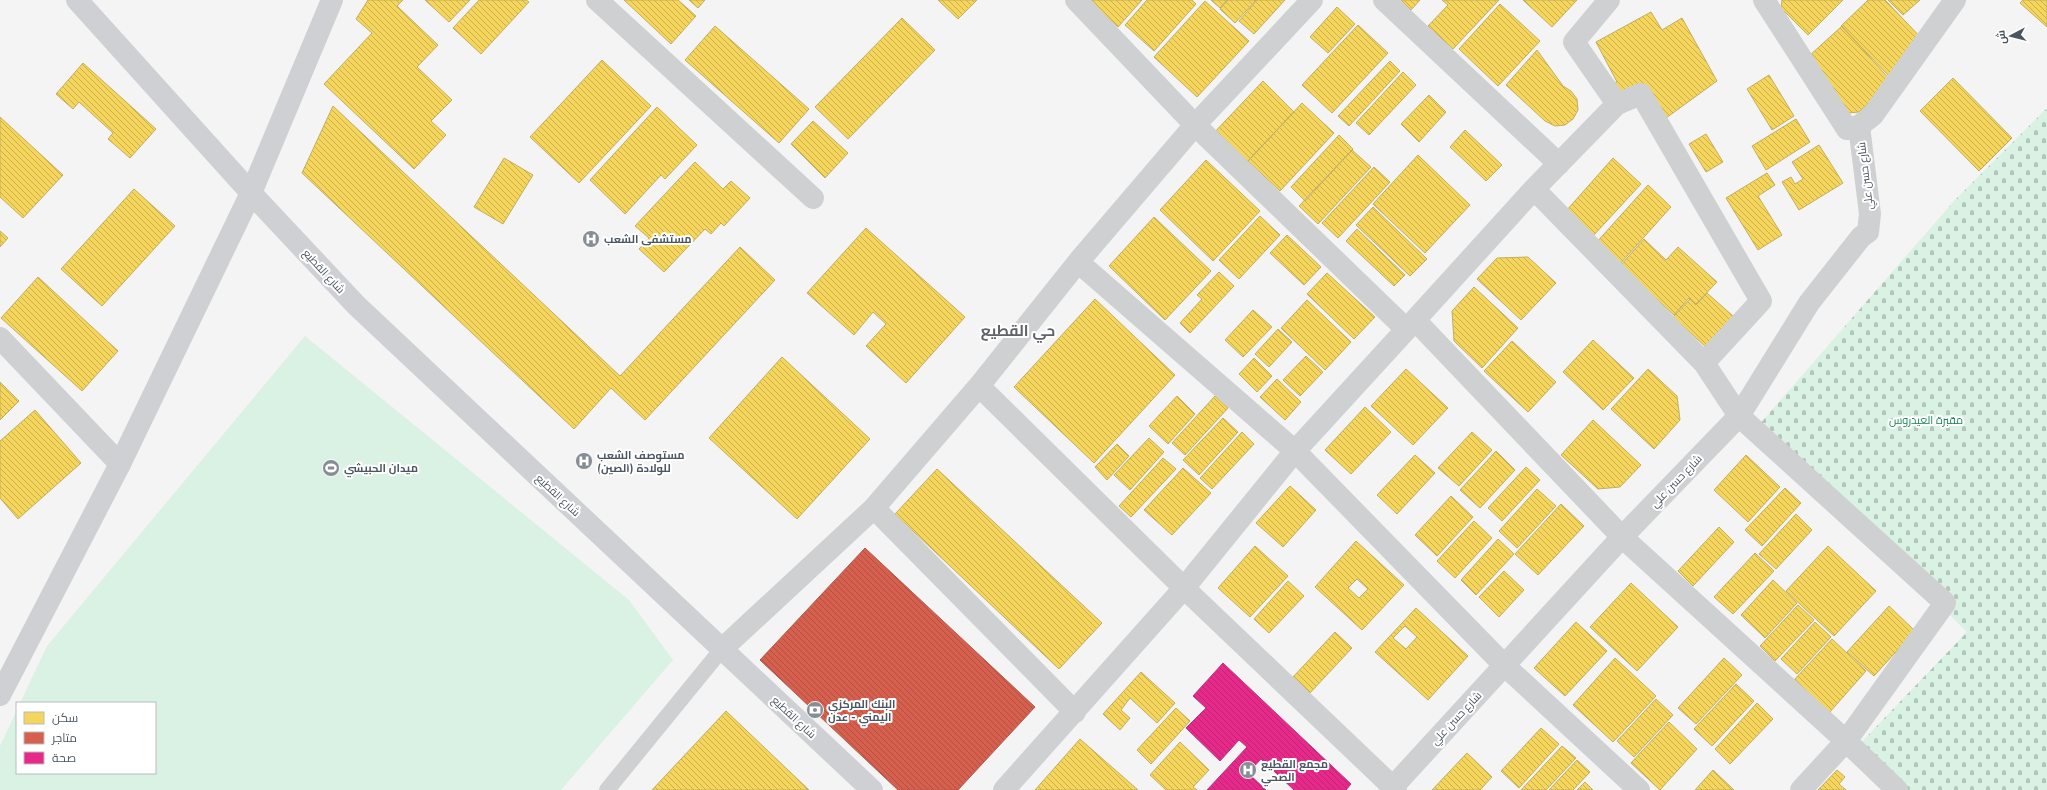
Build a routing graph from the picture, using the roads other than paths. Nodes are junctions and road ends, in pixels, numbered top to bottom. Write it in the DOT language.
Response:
graph roads {
  1 [pos="77,0"];
  2 [pos="332,0"];
  3 [pos="597,0"];
  4 [pos="1076,0"];
  5 [pos="1312,0"];
  6 [pos="1384,0"];
  7 [pos="1609,0"];
  8 [pos="1764,0"];
  9 [pos="1955,0"];
  10 [pos="1617,104"];
  11 [pos="1195,125"];
  12 [pos="1859,126"];
  13 [pos="1559,164"];
  14 [pos="1534,190"];
  15 [pos="250,192"];
  16 [pos="813,198"];
  17 [pos="1078,262"];
  18 [pos="1410,324"];
  19 [pos="0,338"];
  20 [pos="1704,363"];
  21 [pos="980,386"];
  22 [pos="1739,416"];
  23 [pos="1295,451"];
  24 [pos="120,464"];
  25 [pos="874,508"];
  26 [pos="1622,537"];
  27 [pos="1184,588"];
  28 [pos="722,649"];
  29 [pos="1504,665"];
  30 [pos="0,695"];
  31 [pos="1076,712"];
  32 [pos="1846,741"];
  33 [pos="1393,789"];
  34 [pos="607,790"];
  35 [pos="872,790"];
  36 [pos="1004,790"];
  37 [pos="1639,790"];
  38 [pos="1801,790"];
  39 [pos="1897,790"];
  1 -- 15 [label="street, شارع القطيع"];
  2 -- 15 [label="street"];
  3 -- 16 [label="street"];
  4 -- 11 [label="street"];
  5 -- 11 [label="street"];
  6 -- 13 [label="street"];
  7 -- 10 [label="street"];
  8 -- 12 [label="street"];
  9 -- 12 [label="street"];
  10 -- 13 [label="street"];
  10 -- 20 [label="street"];
  11 -- 17 [label="street"];
  11 -- 18 [label="street"];
  12 -- 22 [label="street, شارع حسن علي"];
  13 -- 14 [label="street"];
  14 -- 18 [label="street"];
  14 -- 20 [label="street"];
  15 -- 24 [label="street"];
  15 -- 28 [label="street, شارع القطيع"];
  17 -- 21 [label="street"];
  17 -- 23 [label="street"];
  18 -- 23 [label="street"];
  18 -- 26 [label="street"];
  19 -- 24 [label="street"];
  20 -- 22 [label="street"];
  21 -- 25 [label="street"];
  21 -- 27 [label="street"];
  22 -- 26 [label="street, شارع حسن علي"];
  22 -- 32 [label="street"];
  23 -- 27 [label="street"];
  23 -- 29 [label="street"];
  24 -- 30 [label="street"];
  25 -- 28 [label="street"];
  25 -- 31 [label="street"];
  26 -- 29 [label="street, شارع حسن علي"];
  26 -- 32 [label="street"];
  27 -- 31 [label="street"];
  27 -- 33 [label="street"];
  28 -- 34 [label="lane"];
  28 -- 35 [label="street, شارع القطيع"];
  29 -- 33 [label="street, شارع حسن علي"];
  29 -- 37 [label="street"];
  31 -- 36 [label="street"];
  32 -- 38 [label="street"];
  32 -- 39 [label="street"];
}
